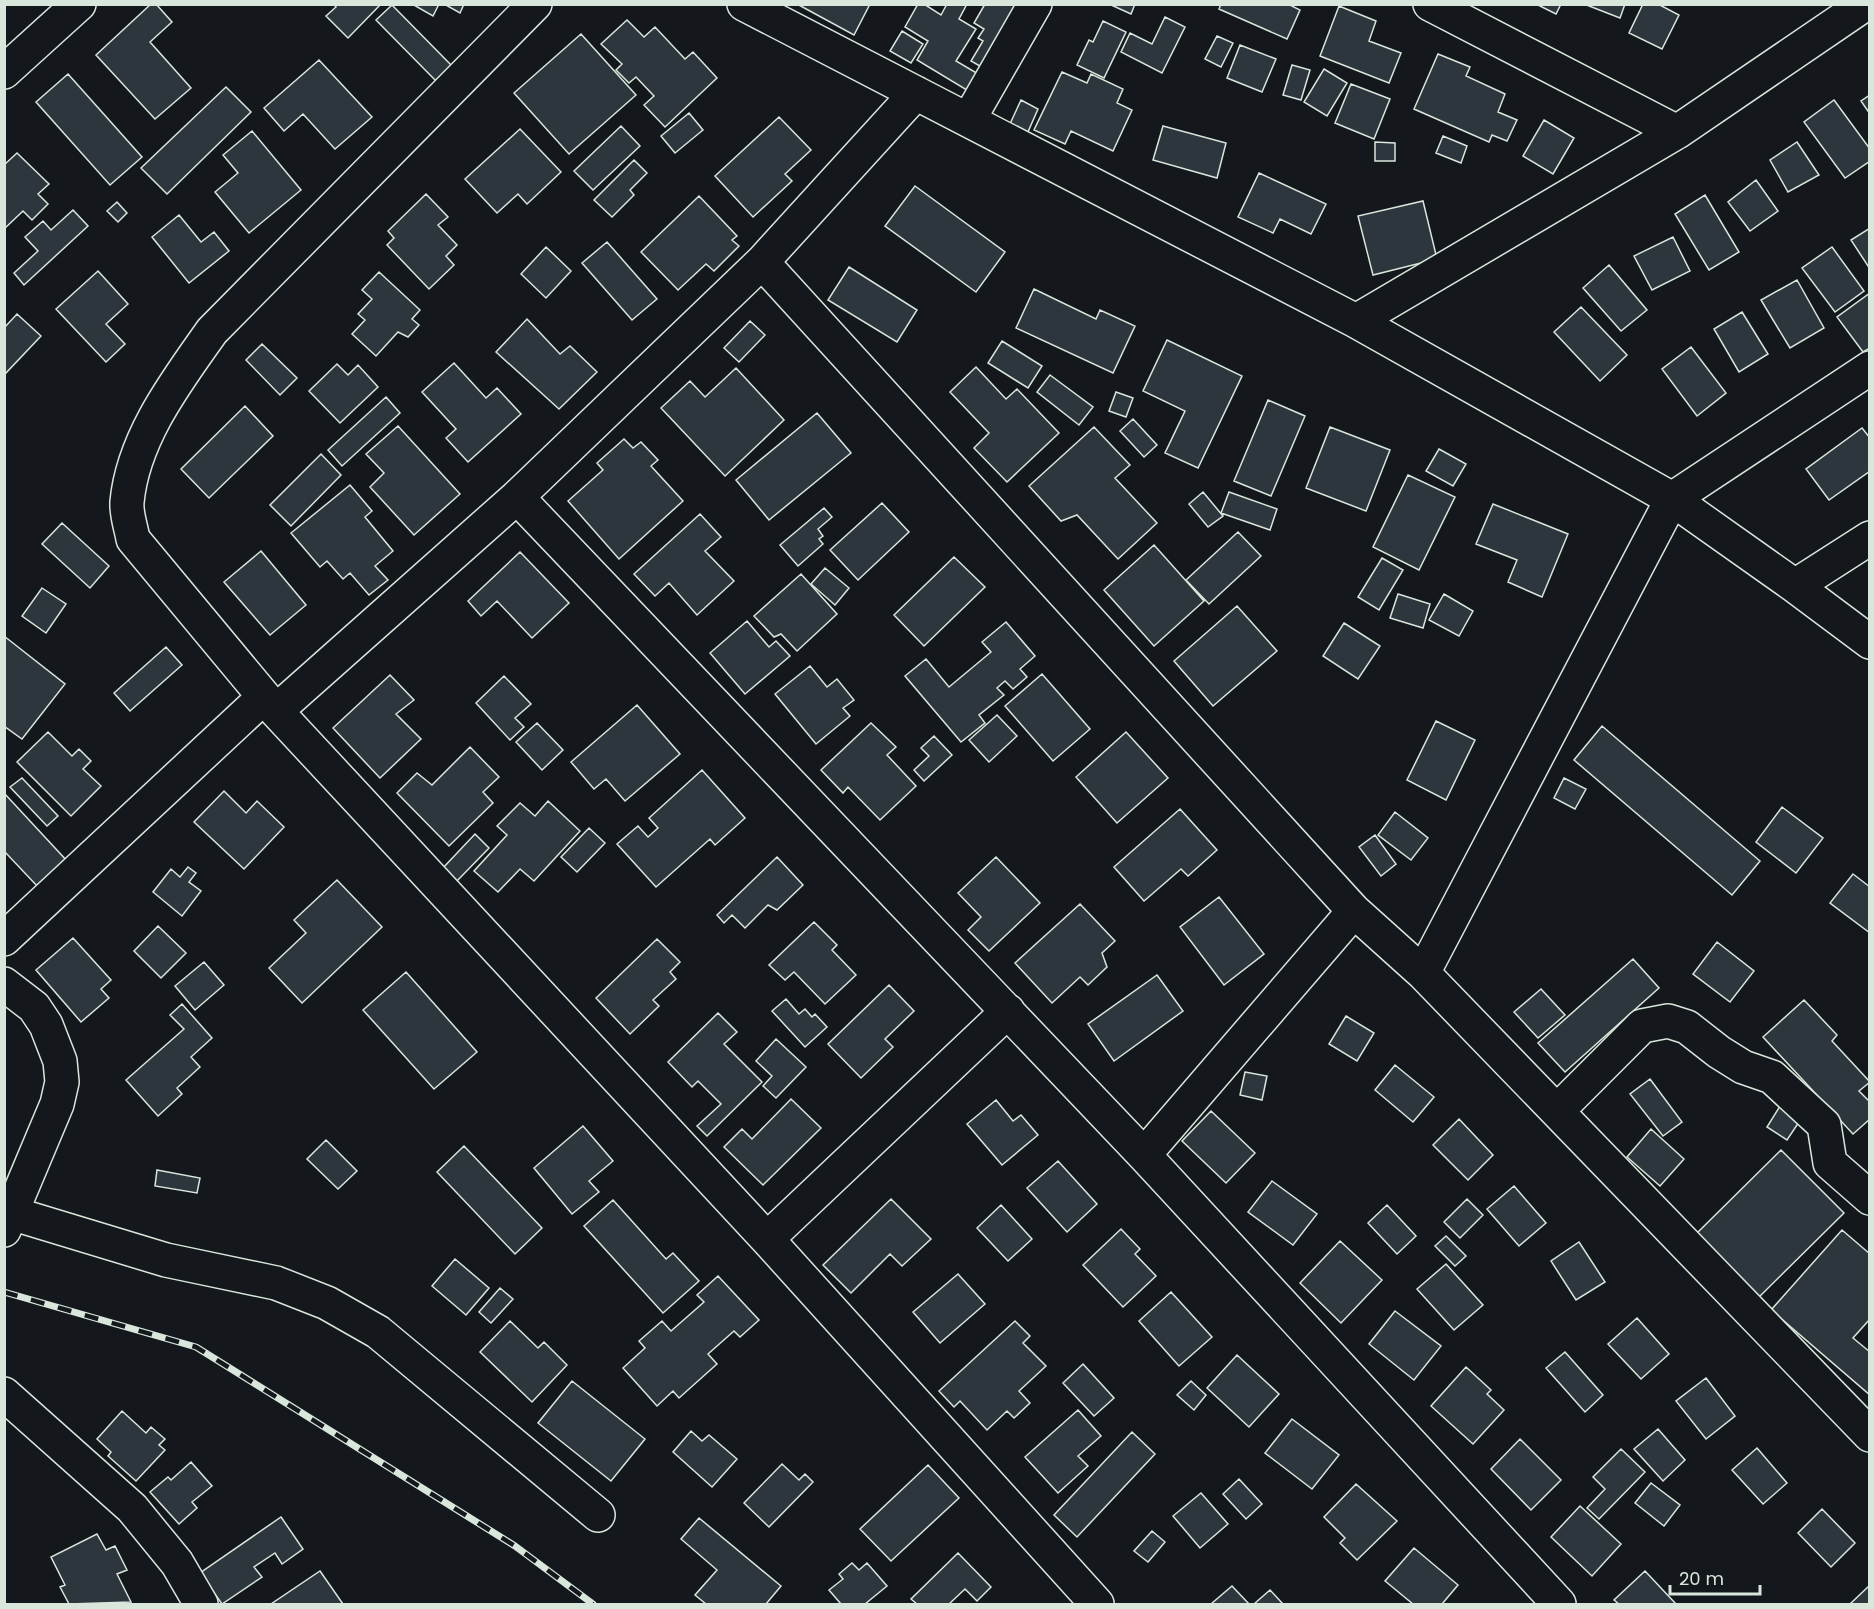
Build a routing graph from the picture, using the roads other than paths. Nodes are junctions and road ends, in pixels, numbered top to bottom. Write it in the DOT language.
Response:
graph roads {
  1 [pos="79,4"];
  2 [pos="535,4"];
  3 [pos="744,4"];
  4 [pos="1035,4"];
  5 [pos="1430,4"];
  6 [pos="1865,4"];
  7 [pos="4,72"];
  8 [pos="916,93"];
  9 [pos="969,119"];
  10 [pos="1677,132"];
  11 [pos="762,262"];
  12 [pos="1356,321"];
  13 [pos="1869,368"];
  14 [pos="517,497"];
  15 [pos="1672,499"];
  16 [pos="1869,538"];
  17 [pos="1795,585"];
  18 [pos="1869,642"];
  19 [pos="270,704"];
  20 [pos="1354,911"];
  21 [pos="4,939"];
  22 [pos="1423,972"];
  23 [pos="4,984"];
  24 [pos="1008,1011"];
  25 [pos="1557,1112"];
  26 [pos="1144,1155"];
  27 [pos="1869,1198"];
  28 [pos="8,1222"];
  29 [pos="767,1239"];
  30 [pos="4,1394"];
  31 [pos="1869,1436"];
  32 [pos="598,1515"];
  33 [pos="201,1605"];
  34 [pos="1097,1605"];
  35 [pos="1559,1605"];
  1 -- 7 [label="street"];
  2 -- 19 [label="street"];
  3 -- 8 [label="street"];
  4 -- 9 [label="street"];
  5 -- 10 [label="street"];
  6 -- 10 [label="street"];
  8 -- 9 [label="street"];
  8 -- 11 [label="street"];
  9 -- 12 [label="street"];
  10 -- 12 [label="street"];
  11 -- 14 [label="street"];
  11 -- 20 [label="street"];
  12 -- 15 [label="street"];
  13 -- 15 [label="street"];
  14 -- 19 [label="street"];
  14 -- 24 [label="street"];
  15 -- 17 [label="street"];
  15 -- 22 [label="street"];
  16 -- 17 [label="street"];
  17 -- 18 [label="street"];
  19 -- 21 [label="street"];
  19 -- 29 [label="street"];
  20 -- 22 [label="street"];
  20 -- 26 [label="street"];
  22 -- 25 [label="street"];
  23 -- 28 [label="street"];
  24 -- 26 [label="street"];
  24 -- 29 [label="street"];
  25 -- 27 [label="street"];
  25 -- 31 [label="street"];
  26 -- 35 [label="street"];
  28 -- 32 [label="street"];
  29 -- 34 [label="street"];
  30 -- 33 [label="street"];
}
